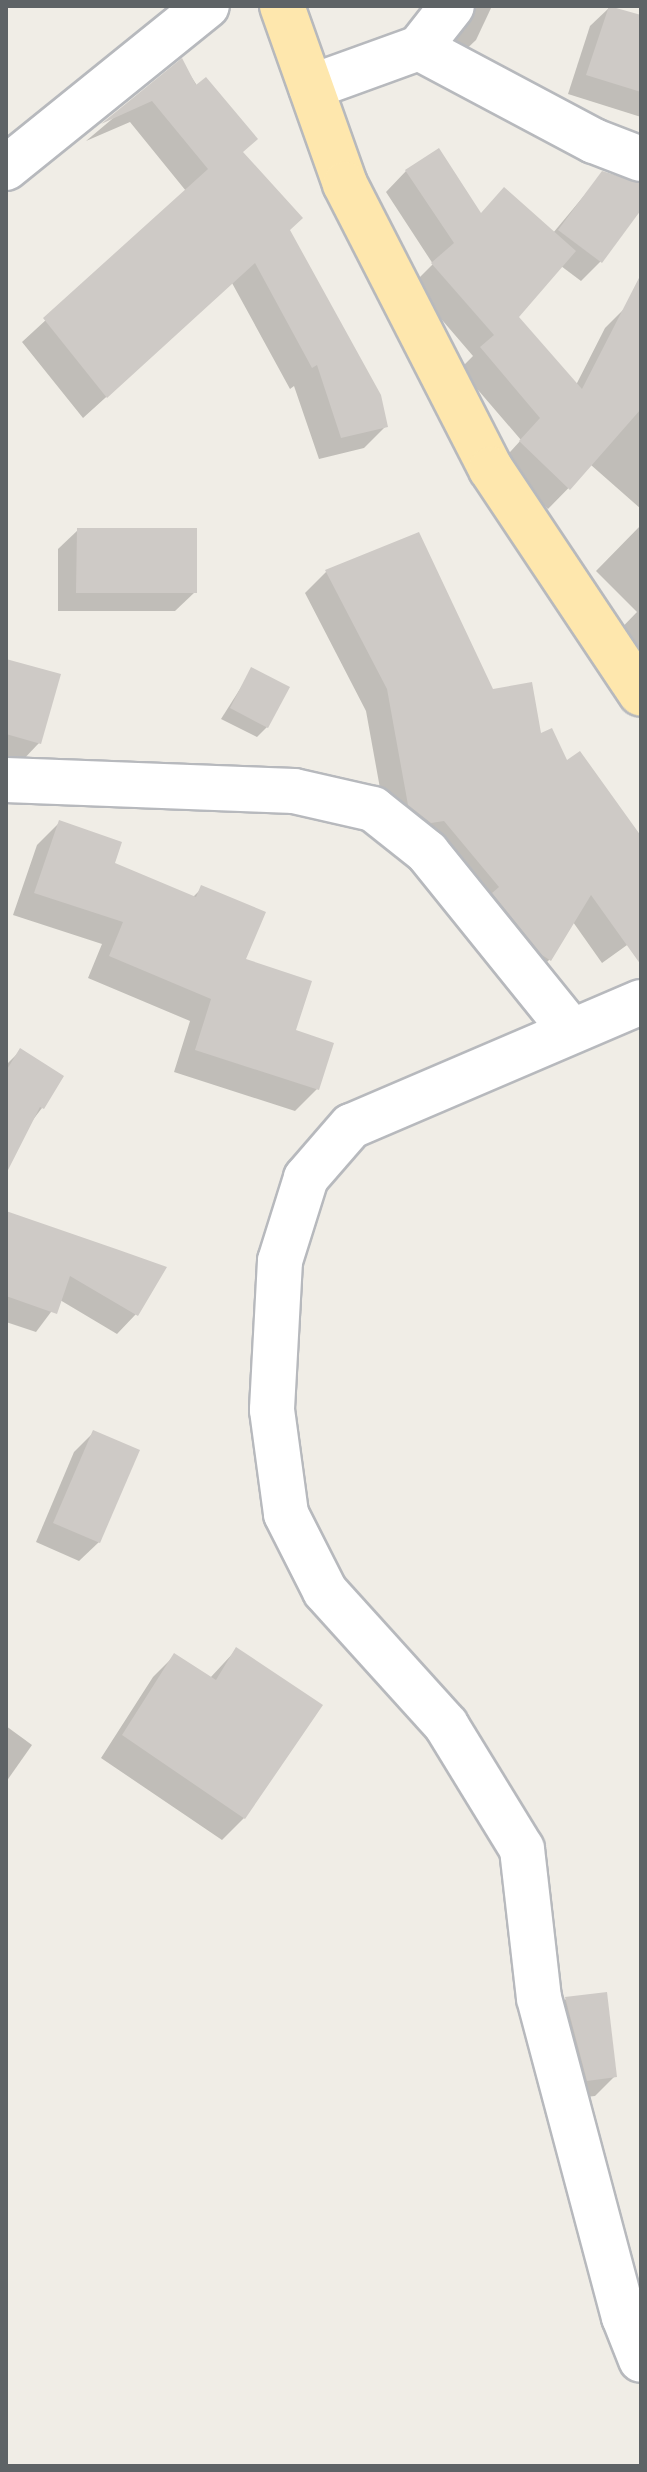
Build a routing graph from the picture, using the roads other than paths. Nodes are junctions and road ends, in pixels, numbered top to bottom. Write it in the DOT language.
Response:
graph roads {
  1 [pos="207,6"];
  2 [pos="282,6"];
  3 [pos="452,6"];
  4 [pos="419,48"];
  5 [pos="311,87"];
  6 [pos="641,159"];
  7 [pos="6,168"];
  8 [pos="641,694"];
  9 [pos="6,780"];
  10 [pos="641,1002"];
  11 [pos="570,1029"];
  12 [pos="641,2360"];
  1 -- 7 [label="street"];
  2 -- 5 [label="main road"];
  3 -- 4 [label="street"];
  4 -- 5 [label="street"];
  4 -- 6 [label="street"];
  5 -- 8 [label="main road"];
  9 -- 11 [label="street"];
  10 -- 11 [label="street"];
  11 -- 12 [label="street"];
}
